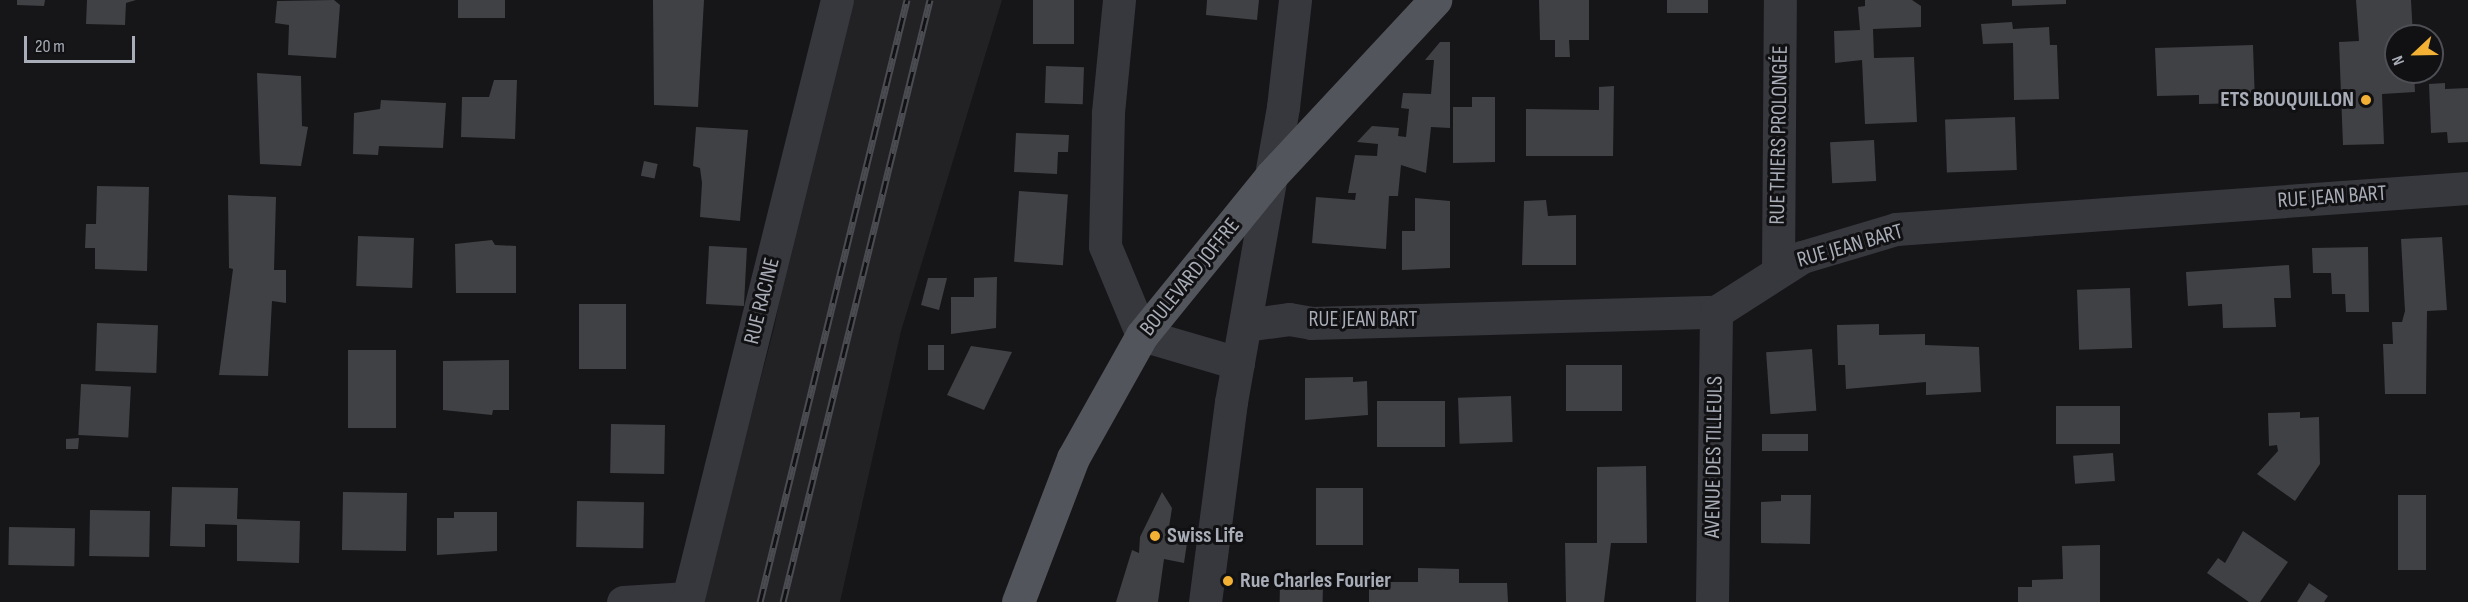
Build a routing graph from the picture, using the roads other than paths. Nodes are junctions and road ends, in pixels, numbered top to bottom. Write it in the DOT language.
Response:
graph roads {
  1 [pos="837,0"];
  2 [pos="1119,0"];
  3 [pos="1295,0"];
  4 [pos="1435,0"];
  5 [pos="1780,0"];
  6 [pos="1271,176"];
  7 [pos="2468,188"];
  8 [pos="1778,270"];
  9 [pos="1716,312"];
  10 [pos="1246,325"];
  11 [pos="1142,335"];
  12 [pos="1238,363"];
  13 [pos="688,600"];
  14 [pos="623,602"];
  15 [pos="1018,602"];
  16 [pos="1205,602"];
  17 [pos="1712,602"];
  1 -- 13 [label="street, RUE RACINE"];
  2 -- 11 [label="street"];
  3 -- 6 [label="street"];
  4 -- 6 [label="main road, BOULEVARD JOFFRE"];
  5 -- 8 [label="street, RUE THIERS PROLONGÉE"];
  6 -- 10 [label="street"];
  6 -- 11 [label="main road, BOULEVARD JOFFRE"];
  7 -- 8 [label="street, RUE JEAN BART"];
  8 -- 9 [label="street, RUE JEAN BART"];
  9 -- 10 [label="street, RUE JEAN BART"];
  9 -- 17 [label="street, AVENUE DES TILLEULS"];
  10 -- 12 [label="street"];
  11 -- 12 [label="street"];
  11 -- 15 [label="main road, BOULEVARD JOFFRE"];
  12 -- 16 [label="street"];
  13 -- 14 [label="street"];
}
